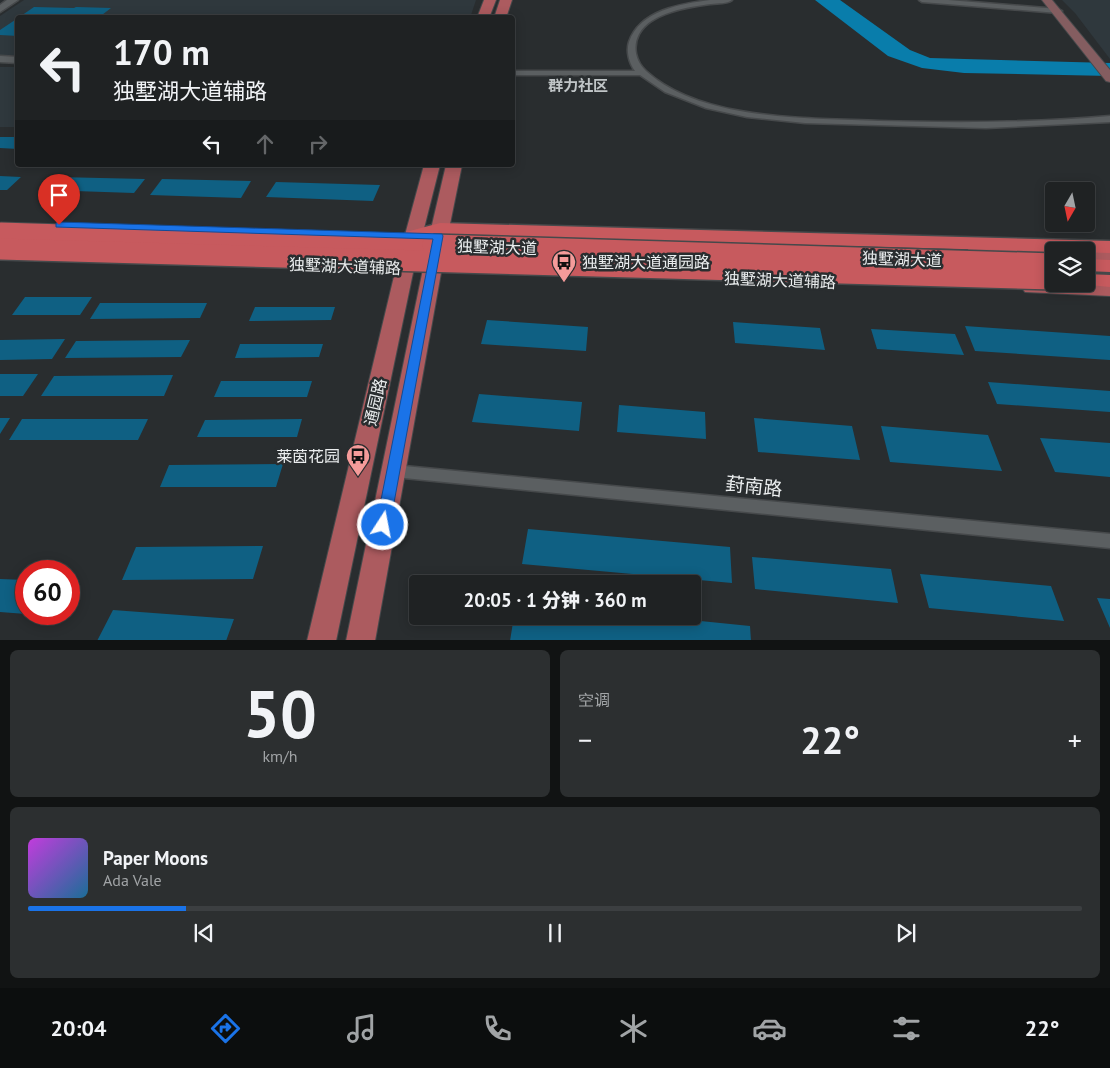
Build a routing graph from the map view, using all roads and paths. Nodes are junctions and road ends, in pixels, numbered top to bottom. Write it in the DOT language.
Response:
graph roads {
  1 [pos="13,0"];
  2 [pos="490,0"];
  3 [pos="506,0"];
  4 [pos="729,0"];
  5 [pos="922,0"];
  6 [pos="1047,0"];
  7 [pos="0,9"];
  8 [pos="1058,11"];
  9 [pos="484,15"];
  10 [pos="501,15"];
  11 [pos="1093,58"];
  12 [pos="0,59"];
  13 [pos="15,60"];
  14 [pos="515,73"];
  15 [pos="643,73"];
  16 [pos="1110,78"];
  17 [pos="1110,119"];
  18 [pos="431,167"];
  19 [pos="454,167"];
  20 [pos="0,224"];
  21 [pos="0,232"];
  22 [pos="678,235"];
  23 [pos="724,240"];
  24 [pos="646,242"];
  25 [pos="436,246"];
  26 [pos="1110,247"];
  27 [pos="0,249"];
  28 [pos="409,251"];
  29 [pos="1045,253"];
  30 [pos="1095,254"];
  31 [pos="1110,255"];
  32 [pos="0,256"];
  33 [pos="1045,264"];
  34 [pos="1095,265"];
  35 [pos="1110,266"];
  36 [pos="1045,279"];
  37 [pos="1095,280"];
  38 [pos="1110,281"];
  39 [pos="1110,290"];
  40 [pos="394,472"];
  41 [pos="1110,541"];
  42 [pos="320,640"];
  43 [pos="360,640"];
  1 -- 7 [label="street"];
  2 -- 9 [label="main road"];
  3 -- 10 [label="main road"];
  4 -- 15 [label="street"];
  5 -- 8 [label="street"];
  6 -- 8 [label="main road"];
  8 -- 11 [label="main road"];
  11 -- 16 [label="main road"];
  12 -- 13 [label="street"];
  14 -- 15 [label="street"];
  15 -- 17 [label="street"];
  18 -- 28 [label="main road, 通园路"];
  19 -- 25 [label="main road, 通园路"];
  20 -- 28 [label="main road, 独墅湖大道辅路"];
  21 -- 33 [label="highway, 独墅湖大道, bridge"];
  22 -- 23 [label="highway"];
  22 -- 24 [label="highway"];
  22 -- 25 [label="highway"];
  23 -- 24 [label="main road, 独墅湖大道辅路"];
  23 -- 25 [label="main road"];
  23 -- 26 [label="highway"];
  23 -- 29 [label="main road, 独墅湖大道辅路"];
  24 -- 25 [label="main road, 独墅湖大道辅路"];
  25 -- 28 [label="highway"];
  25 -- 28 [label="main road, 独墅湖大道辅路"];
  25 -- 39 [label="main road, 独墅湖大道辅路"];
  25 -- 40 [label="main road, 通园路"];
  27 -- 36 [label="highway, 独墅湖大道, bridge"];
  28 -- 32 [label="main road, 独墅湖大道辅路"];
  28 -- 42 [label="main road, 通园路"];
  30 -- 31 [label="main road"];
  34 -- 35 [label="highway"];
  37 -- 38 [label="highway"];
  40 -- 41 [label="street, 葑南路"];
  40 -- 43 [label="main road, 通园路"];
}
